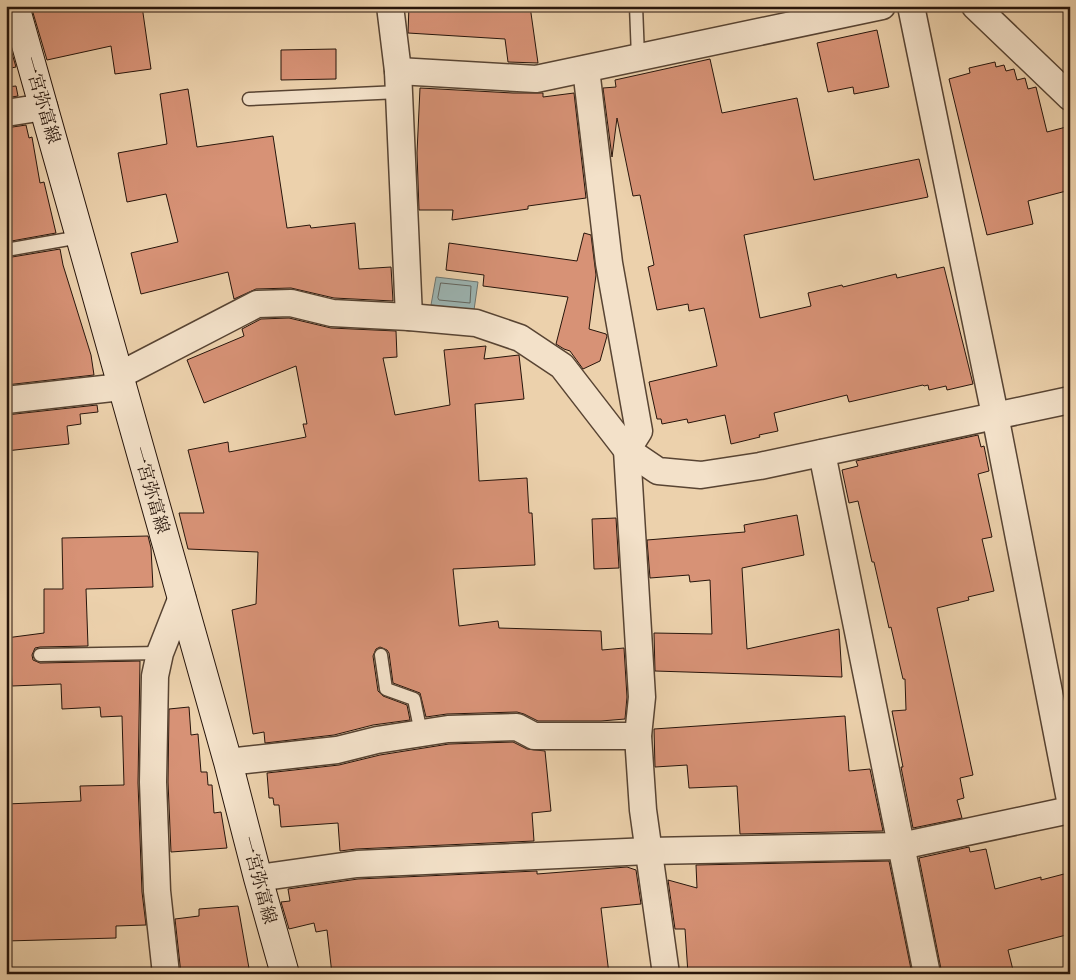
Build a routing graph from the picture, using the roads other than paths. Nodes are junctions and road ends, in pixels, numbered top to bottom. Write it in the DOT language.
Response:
graph roads {
  1 [pos="16,6"];
  2 [pos="390,6"];
  3 [pos="636,6"];
  4 [pos="882,6"];
  5 [pos="912,6"];
  6 [pos="975,6"];
  7 [pos="638,57"];
  8 [pos="586,69"];
  9 [pos="399,82"];
  10 [pos="1070,97"];
  11 [pos="249,98"];
  12 [pos="44,107"];
  13 [pos="6,113"];
  14 [pos="80,237"];
  15 [pos="6,250"];
  16 [pos="408,317"];
  17 [pos="120,382"];
  18 [pos="6,400"];
  19 [pos="1070,400"];
  20 [pos="996,415"];
  21 [pos="627,450"];
  22 [pos="822,453"];
  23 [pos="182,597"];
  24 [pos="160,653"];
  25 [pos="40,655"];
  26 [pos="381,656"];
  27 [pos="421,733"];
  28 [pos="638,736"];
  29 [pos="228,762"];
  30 [pos="1070,800"];
  31 [pos="1070,810"];
  32 [pos="901,846"];
  33 [pos="649,851"];
  34 [pos="258,878"];
  35 [pos="166,974"];
  36 [pos="284,974"];
  37 [pos="666,974"];
  38 [pos="928,974"];
  1 -- 12 [label="main road, 一宮弥富線"];
  2 -- 9 [label="street"];
  3 -- 7 [label="lane"];
  4 -- 7 [label="street"];
  5 -- 20 [label="street"];
  6 -- 10 [label="street"];
  7 -- 8 [label="street"];
  8 -- 9 [label="street"];
  8 -- 21 [label="street"];
  9 -- 11 [label="lane"];
  9 -- 16 [label="street"];
  12 -- 13 [label="street"];
  12 -- 14 [label="main road, 一宮弥富線"];
  14 -- 15 [label="lane"];
  14 -- 17 [label="main road, 一宮弥富線"];
  16 -- 17 [label="street"];
  16 -- 21 [label="street"];
  17 -- 18 [label="street"];
  17 -- 23 [label="main road, 一宮弥富線"];
  19 -- 20 [label="street"];
  20 -- 22 [label="street"];
  20 -- 30 [label="street"];
  21 -- 22 [label="street"];
  21 -- 28 [label="street"];
  22 -- 32 [label="street"];
  23 -- 24 [label="street"];
  23 -- 29 [label="main road, 一宮弥富線"];
  24 -- 25 [label="lane"];
  24 -- 35 [label="street"];
  26 -- 27 [label="lane"];
  27 -- 28 [label="street"];
  27 -- 29 [label="street"];
  28 -- 33 [label="street"];
  29 -- 34 [label="main road, 一宮弥富線"];
  31 -- 32 [label="street"];
  32 -- 33 [label="street"];
  32 -- 38 [label="street"];
  33 -- 34 [label="street"];
  33 -- 37 [label="street"];
  34 -- 36 [label="main road, 一宮弥富線"];
}
